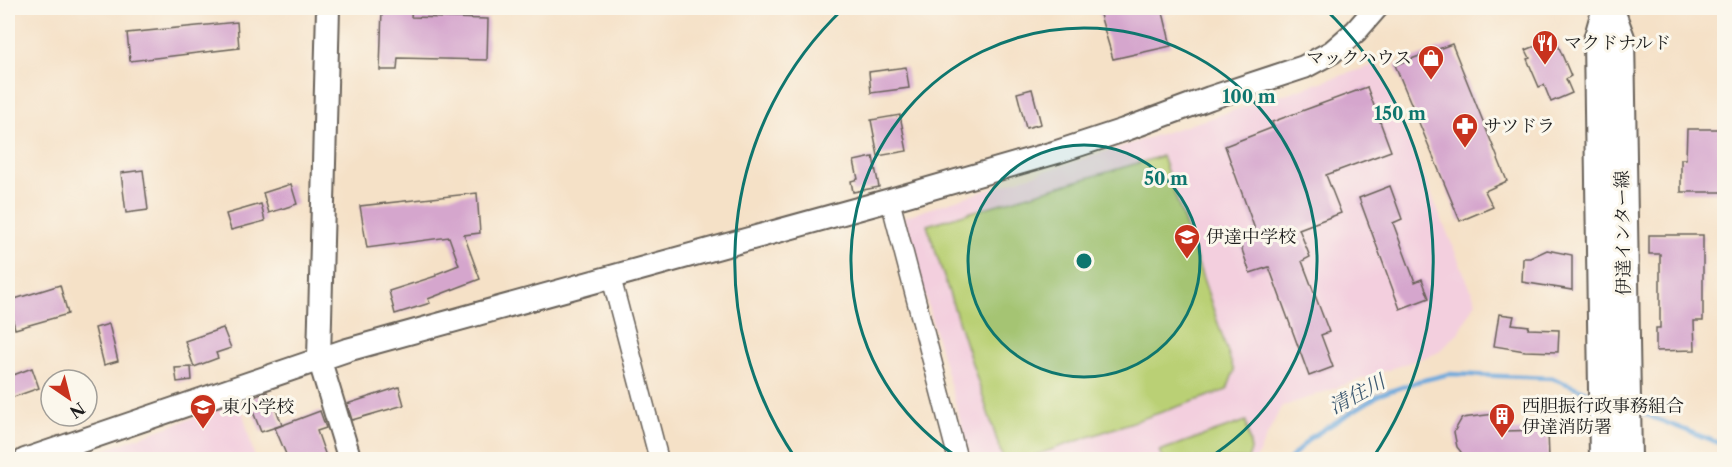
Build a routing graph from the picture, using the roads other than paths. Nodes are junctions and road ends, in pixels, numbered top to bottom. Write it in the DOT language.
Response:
graph roads {
  1 [pos="328,8"];
  2 [pos="1376,8"];
  3 [pos="1608,8"];
  4 [pos="890,200"];
  5 [pos="611,277"];
  6 [pos="319,358"];
  7 [pos="1615,427"];
  8 [pos="25,459"];
  9 [pos="350,459"];
  10 [pos="659,459"];
  11 [pos="958,459"];
  12 [pos="1604,459"];
  13 [pos="1627,459"];
  1 -- 6 [label="street"];
  2 -- 4 [label="street"];
  3 -- 7 [label="main road, 伊達インター線"];
  4 -- 5 [label="street"];
  4 -- 11 [label="street"];
  5 -- 6 [label="street"];
  5 -- 10 [label="street"];
  6 -- 8 [label="street"];
  6 -- 9 [label="street"];
  7 -- 12 [label="main road, 伊達インター線"];
  7 -- 13 [label="main road, 伊達インター線"];
}
